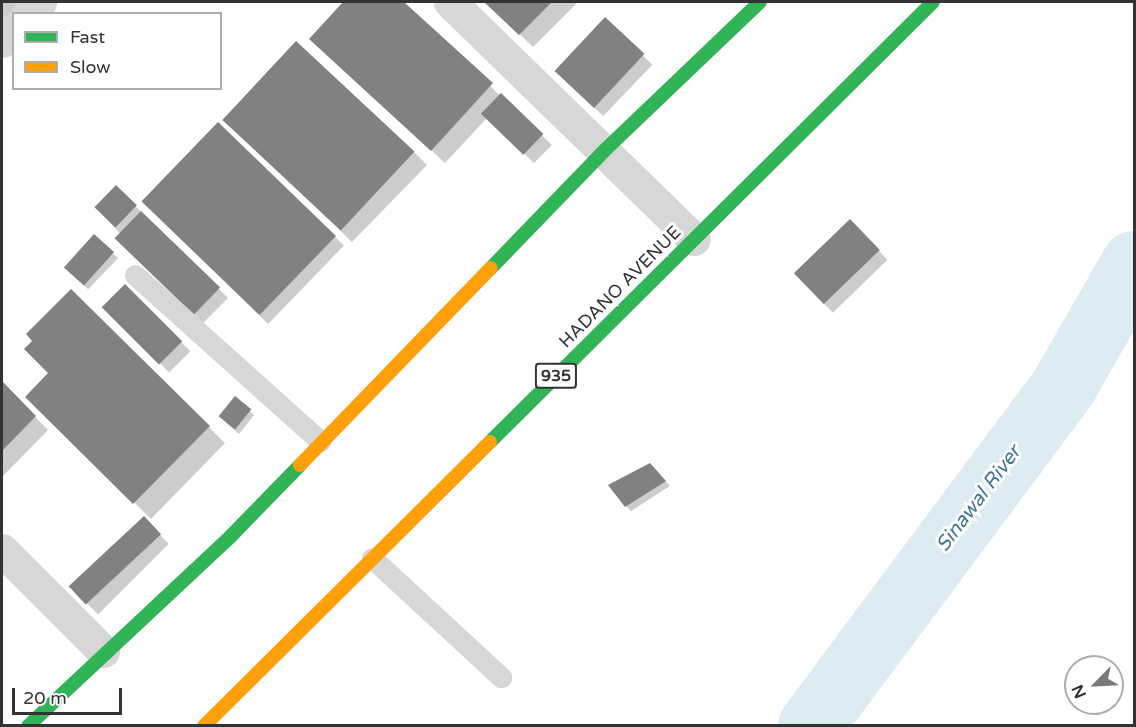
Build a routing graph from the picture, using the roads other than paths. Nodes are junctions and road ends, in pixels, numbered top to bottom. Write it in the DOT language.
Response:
graph roads {
  1 [pos="450,2"];
  2 [pos="760,2"];
  3 [pos="933,2"];
  4 [pos="605,150"];
  5 [pos="694,239"];
  6 [pos="135,275"];
  7 [pos="320,441"];
  8 [pos="2,550"];
  9 [pos="372,558"];
  10 [pos="104,651"];
  11 [pos="501,677"];
  12 [pos="28,726"];
  13 [pos="204,726"];
  1 -- 4 [label="street"];
  2 -- 4 [label="street"];
  3 -- 5 [label="street, HADANO AVENUE / 935"];
  4 -- 5 [label="street"];
  4 -- 7 [label="street"];
  5 -- 9 [label="street, HADANO AVENUE / 935"];
  6 -- 7 [label="lane"];
  7 -- 10 [label="street"];
  8 -- 10 [label="street"];
  9 -- 11 [label="lane"];
  9 -- 13 [label="street, HADANO AVENUE / 935"];
  10 -- 12 [label="street"];
}
